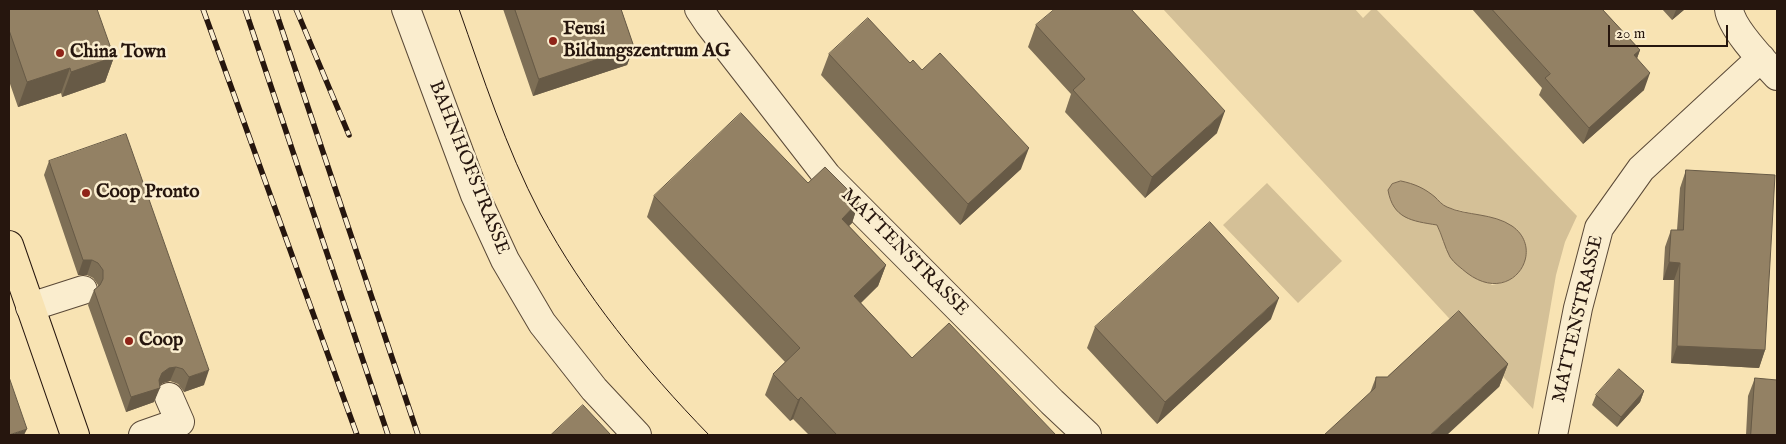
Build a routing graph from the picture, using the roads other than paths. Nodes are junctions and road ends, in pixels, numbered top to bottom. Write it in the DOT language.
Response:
graph roads {
  1 [pos="406,9"];
  2 [pos="699,9"];
  3 [pos="1729,9"];
  4 [pos="1769,67"];
  5 [pos="9,245"];
  6 [pos="83,290"];
  7 [pos="30,306"];
  8 [pos="169,397"];
  9 [pos="75,435"];
  10 [pos="143,435"];
  11 [pos="637,435"];
  12 [pos="1087,435"];
  13 [pos="1553,435"];
  1 -- 11 [label="street, BAHNHOFSTRASSE"];
  2 -- 12 [label="street, MATTENSTRASSE"];
  3 -- 4 [label="street, MATTENSTRASSE"];
  4 -- 13 [label="street, MATTENSTRASSE"];
  5 -- 7 [label="main road"];
  6 -- 7 [label="street"];
  7 -- 9 [label="main road"];
  8 -- 10 [label="street"];
}
